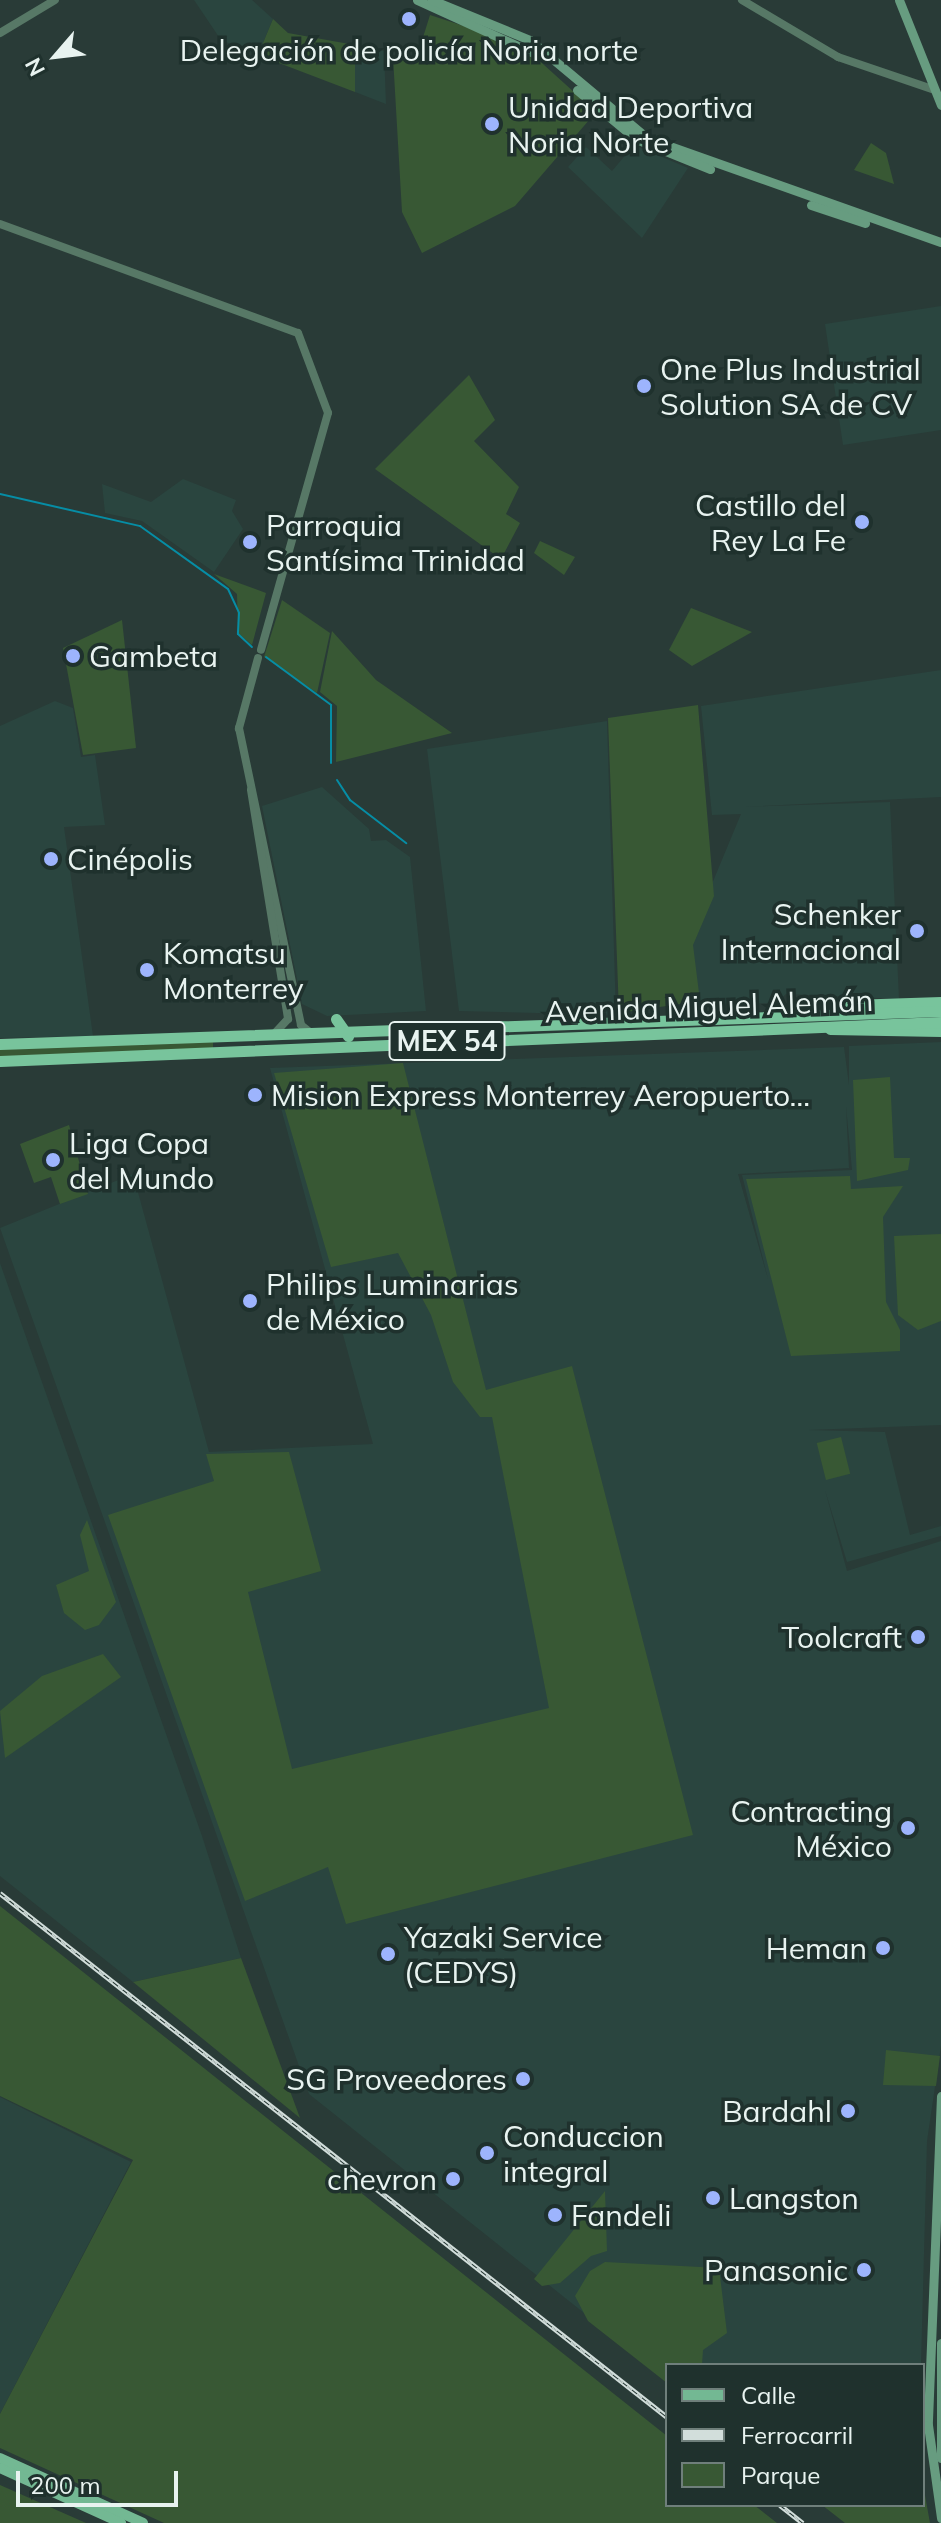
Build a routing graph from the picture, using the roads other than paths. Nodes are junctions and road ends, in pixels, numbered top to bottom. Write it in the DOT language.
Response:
graph roads {
  1 [pos="55,0"];
  2 [pos="417,0"];
  3 [pos="432,0"];
  4 [pos="742,0"];
  5 [pos="899,0"];
  6 [pos="0,33"];
  7 [pos="935,90"];
  8 [pos="941,105"];
  9 [pos="637,137"];
  10 [pos="0,224"];
  11 [pos="941,242"];
  12 [pos="251,790"];
  13 [pos="941,1002"];
  14 [pos="941,1011"];
  15 [pos="787,1014"];
  16 [pos="894,1017"];
  17 [pos="336,1019"];
  18 [pos="941,1022"];
  19 [pos="823,1026"];
  20 [pos="941,1031"];
  21 [pos="324,1036"];
  22 [pos="348,1036"];
  23 [pos="263,1038"];
  24 [pos="0,1044"];
  25 [pos="0,1061"];
  26 [pos="941,2096"];
  27 [pos="941,2343"];
  28 [pos="936,2411"];
  29 [pos="0,2458"];
  30 [pos="941,2458"];
  31 [pos="0,2468"];
  32 [pos="941,2518"];
  33 [pos="121,2523"];
  34 [pos="143,2523"];
  1 -- 6 [label="street"];
  2 -- 9 [label="main road"];
  3 -- 9 [label="main road"];
  4 -- 7 [label="street"];
  5 -- 7 [label="main road"];
  7 -- 8 [label="main road"];
  9 -- 11 [label="main road"];
  10 -- 12 [label="street"];
  12 -- 21 [label="street"];
  12 -- 23 [label="street"];
  13 -- 15 [label="highway"];
  14 -- 16 [label="highway, Avenida Miguel Alemán / MEX 54"];
  15 -- 16 [label="highway, Avenida Miguel Alemán / MEX 54"];
  15 -- 22 [label="highway, Avenida Miguel Alemán / MEX 54"];
  16 -- 18 [label="highway, Avenida Miguel Alemán / MEX 54"];
  16 -- 19 [label="highway, Avenida Miguel Alemán / MEX 54"];
  17 -- 22 [label="highway"];
  19 -- 20 [label="highway"];
  19 -- 25 [label="highway, Avenida Miguel Alemán / MEX 54"];
  21 -- 22 [label="highway, Avenida Miguel Alemán / MEX 54"];
  21 -- 23 [label="highway, Avenida Miguel Alemán / MEX 54"];
  23 -- 24 [label="highway, Avenida Miguel Alemán / MEX 54"];
  26 -- 28 [label="main road"];
  27 -- 28 [label="main road"];
  28 -- 30 [label="main road"];
  28 -- 32 [label="main road"];
  29 -- 34 [label="main road"];
  31 -- 33 [label="main road"];
}
